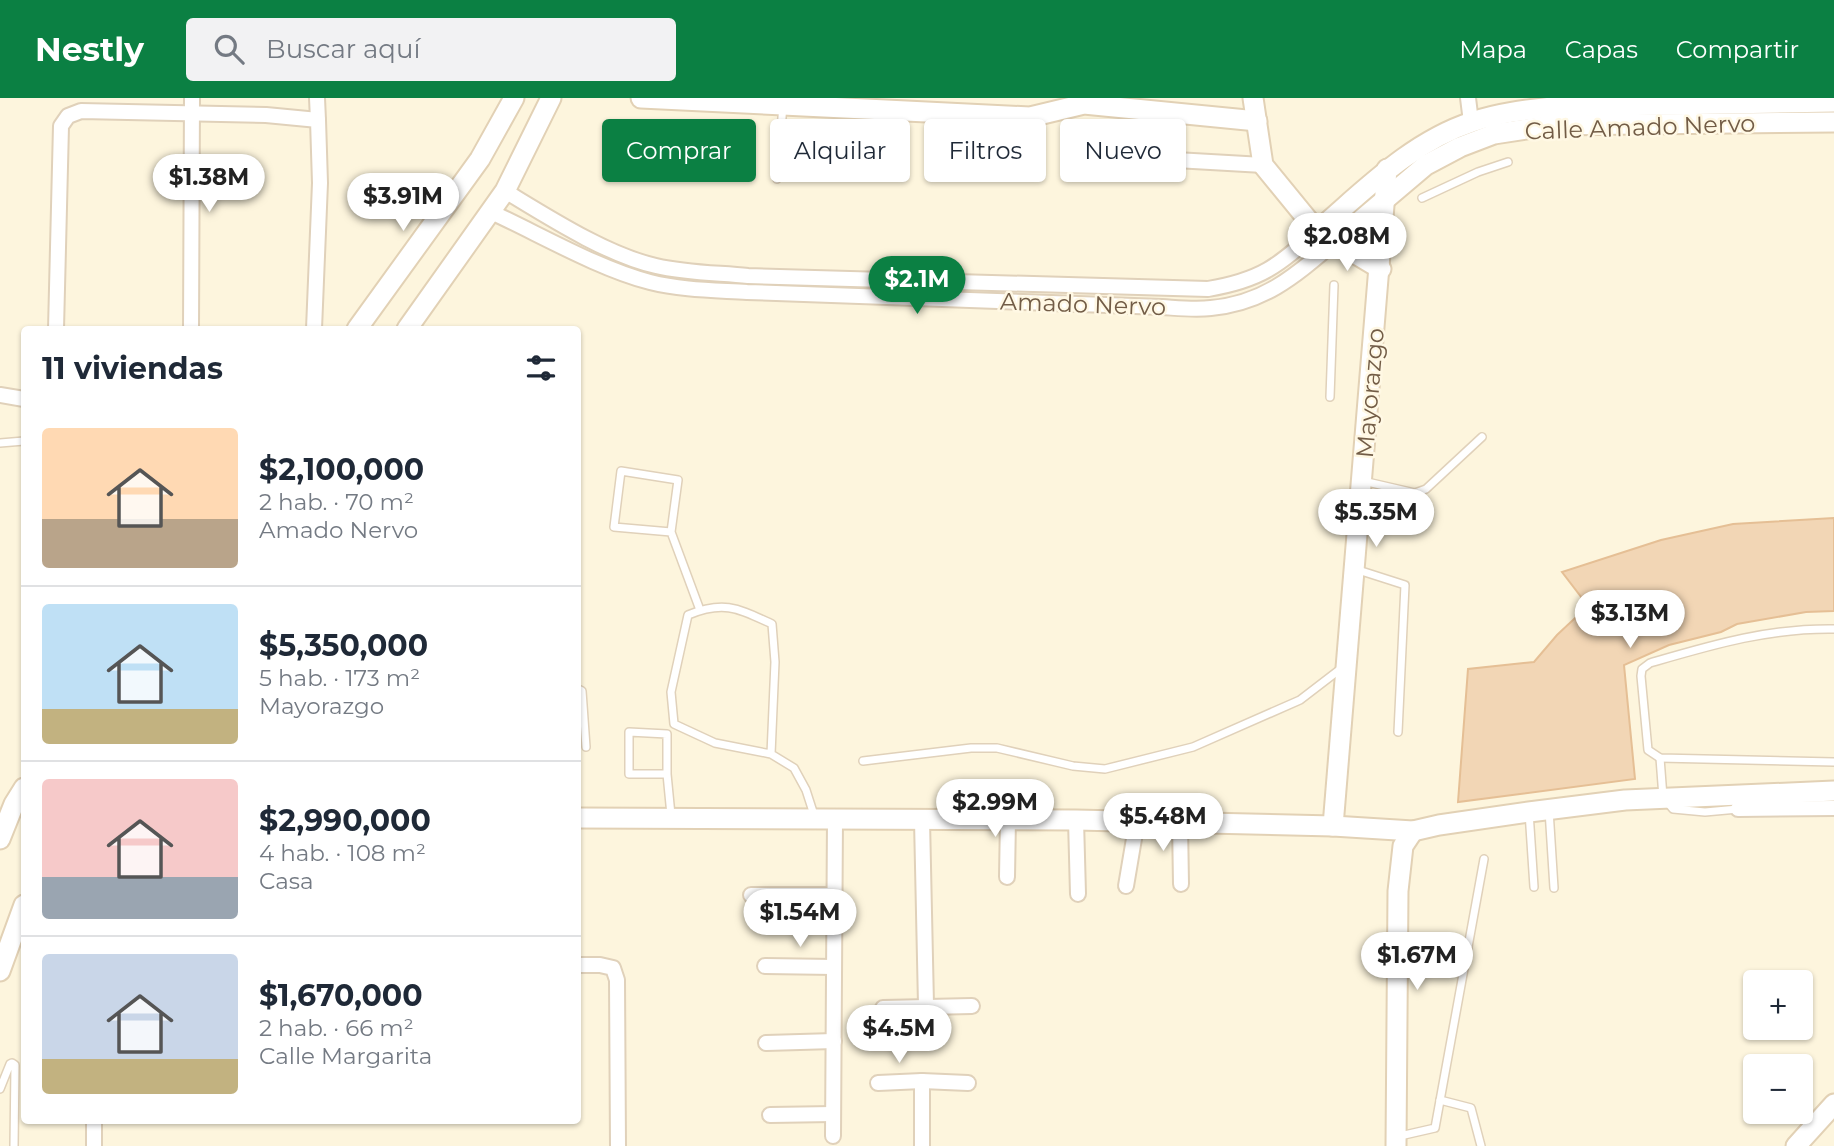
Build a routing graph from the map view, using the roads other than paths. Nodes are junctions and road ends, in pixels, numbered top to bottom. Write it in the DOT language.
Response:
graph roads {
  1 [pos="192,98"];
  2 [pos="317,98"];
  3 [pos="514,98"];
  4 [pos="570,98"];
  5 [pos="641,98"];
  6 [pos="1253,98"];
  7 [pos="1468,98"];
  8 [pos="550,99"];
  9 [pos="1774,101"];
  10 [pos="1834,102"];
  11 [pos="1128,103"];
  12 [pos="783,105"];
  13 [pos="191,114"];
  14 [pos="1631,114"];
  15 [pos="782,119"];
  16 [pos="318,120"];
  17 [pos="1257,121"];
  18 [pos="1471,122"];
  19 [pos="1834,122"];
  20 [pos="1186,161"];
  21 [pos="1508,162"];
  22 [pos="1263,165"];
  23 [pos="1387,169"];
  24 [pos="505,191"];
  25 [pos="1385,198"];
  26 [pos="1422,198"];
  27 [pos="491,212"];
  28 [pos="1317,231"];
  29 [pos="1335,242"];
  30 [pos="1381,269"];
  31 [pos="1334,285"];
  32 [pos="56,326"];
  33 [pos="191,326"];
  34 [pos="314,326"];
  35 [pos="359,326"];
  36 [pos="409,326"];
  37 [pos="0,395"];
  38 [pos="1330,397"];
  39 [pos="21,398"];
  40 [pos="1482,437"];
  41 [pos="21,441"];
  42 [pos="0,443"];
  43 [pos="1362,481"];
  44 [pos="671,532"];
  45 [pos="1354,569"];
  46 [pos="700,610"];
  47 [pos="1834,629"];
  48 [pos="1346,665"];
  49 [pos="581,690"];
  50 [pos="1398,732"];
  51 [pos="586,747"];
  52 [pos="771,754"];
  53 [pos="1660,758"];
  54 [pos="863,761"];
  55 [pos="1834,762"];
  56 [pos="667,774"];
  57 [pos="1834,792"];
  58 [pos="1663,797"];
  59 [pos="13,801"];
  60 [pos="1834,808"];
  61 [pos="1549,809"];
  62 [pos="1738,809"];
  63 [pos="1529,811"];
  64 [pos="581,818"];
  65 [pos="671,819"];
  66 [pos="825,819"];
  67 [pos="1008,819"];
  68 [pos="922,820"];
  69 [pos="1076,820"];
  70 [pos="1137,821"];
  71 [pos="1180,823"];
  72 [pos="1333,826"];
  73 [pos="1413,831"];
  74 [pos="0,839"];
  75 [pos="1484,859"];
  76 [pos="1007,877"];
  77 [pos="1181,884"];
  78 [pos="1126,886"];
  79 [pos="1534,887"];
  80 [pos="1554,888"];
  81 [pos="1078,894"];
  82 [pos="751,895"];
  83 [pos="834,895"];
  84 [pos="21,913"];
  85 [pos="581,965"];
  86 [pos="765,966"];
  87 [pos="834,967"];
  88 [pos="0,971"];
  89 [pos="926,1005"];
  90 [pos="971,1006"];
  91 [pos="883,1008"];
  92 [pos="834,1041"];
  93 [pos="766,1043"];
  94 [pos="922,1081"];
  95 [pos="878,1083"];
  96 [pos="968,1083"];
  97 [pos="0,1089"];
  98 [pos="1440,1100"];
  99 [pos="1834,1104"];
  100 [pos="833,1114"];
  101 [pos="770,1115"];
  102 [pos="94,1124"];
  103 [pos="833,1136"];
  104 [pos="1396,1142"];
  105 [pos="14,1146"];
  106 [pos="94,1146"];
  107 [pos="618,1146"];
  108 [pos="922,1146"];
  109 [pos="1482,1146"];
  110 [pos="1796,1146"];
  1 -- 13 [label="street"];
  2 -- 16 [label="street"];
  3 -- 35 [label="main road"];
  4 -- 8 [label="main road"];
  5 -- 12 [label="main road"];
  6 -- 17 [label="main road"];
  7 -- 18 [label="street"];
  8 -- 24 [label="main road"];
  9 -- 10 [label="main road, Calle Amado Nervo"];
  9 -- 14 [label="main road, Calle Amado Nervo"];
  11 -- 12 [label="main road"];
  11 -- 17 [label="main road"];
  12 -- 15 [label="lane"];
  13 -- 16 [label="street"];
  13 -- 32 [label="street"];
  13 -- 33 [label="street"];
  14 -- 18 [label="main road, Calle Amado Nervo"];
  14 -- 19 [label="main road, Calle Amado Nervo"];
  14 -- 25 [label="main road, Calle Amado Nervo"];
  16 -- 34 [label="street"];
  17 -- 22 [label="main road"];
  18 -- 23 [label="main road, Calle Amado Nervo"];
  20 -- 22 [label="street"];
  21 -- 26 [label="lane"];
  22 -- 28 [label="main road"];
  23 -- 25 [label="main road, Mayorazgo"];
  23 -- 28 [label="main road, Calle Amado Nervo"];
  24 -- 27 [label="main road"];
  24 -- 28 [label="street, Amado Nervo"];
  25 -- 29 [label="main road, Calle Amado Nervo"];
  25 -- 30 [label="main road, Mayorazgo"];
  27 -- 29 [label="street, Amado Nervo"];
  27 -- 36 [label="main road"];
  28 -- 29 [label="main road"];
  29 -- 30 [label="main road"];
  30 -- 43 [label="main road, Mayorazgo"];
  31 -- 38 [label="lane"];
  37 -- 39 [label="street"];
  40 -- 43 [label="lane"];
  41 -- 42 [label="lane"];
  43 -- 45 [label="main road, Mayorazgo"];
  44 -- 44 [label="lane"];
  44 -- 46 [label="lane"];
  45 -- 48 [label="main road, Mayorazgo"];
  45 -- 50 [label="lane"];
  46 -- 52 [label="lane"];
  46 -- 52 [label="lane"];
  47 -- 53 [label="lane"];
  48 -- 54 [label="lane"];
  48 -- 72 [label="main road, Mayorazgo"];
  49 -- 51 [label="lane"];
  52 -- 66 [label="lane"];
  53 -- 55 [label="lane"];
  53 -- 58 [label="lane"];
  56 -- 56 [label="lane"];
  56 -- 65 [label="lane"];
  57 -- 58 [label="main road"];
  58 -- 61 [label="main road"];
  58 -- 62 [label="lane"];
  59 -- 74 [label="main road"];
  60 -- 62 [label="street"];
  61 -- 63 [label="main road"];
  61 -- 80 [label="lane"];
  63 -- 73 [label="main road"];
  63 -- 79 [label="lane"];
  64 -- 65 [label="main road"];
  65 -- 66 [label="main road"];
  66 -- 68 [label="main road"];
  66 -- 83 [label="street"];
  67 -- 68 [label="main road"];
  67 -- 69 [label="main road"];
  67 -- 76 [label="street"];
  68 -- 89 [label="street"];
  69 -- 70 [label="main road"];
  69 -- 81 [label="street"];
  70 -- 71 [label="main road"];
  70 -- 78 [label="street"];
  71 -- 72 [label="main road"];
  71 -- 77 [label="street"];
  72 -- 73 [label="main road"];
  73 -- 104 [label="main road"];
  75 -- 98 [label="lane"];
  82 -- 83 [label="street"];
  83 -- 87 [label="street"];
  84 -- 88 [label="main road"];
  85 -- 107 [label="street"];
  86 -- 87 [label="street"];
  87 -- 92 [label="street"];
  89 -- 90 [label="street"];
  89 -- 91 [label="street"];
  92 -- 93 [label="street"];
  92 -- 100 [label="street"];
  94 -- 95 [label="street"];
  94 -- 96 [label="street"];
  94 -- 108 [label="street"];
  97 -- 105 [label="lane"];
  98 -- 104 [label="lane"];
  98 -- 109 [label="lane"];
  99 -- 110 [label="main road"];
  100 -- 101 [label="street"];
  100 -- 103 [label="street"];
  102 -- 106 [label="street"];
}
